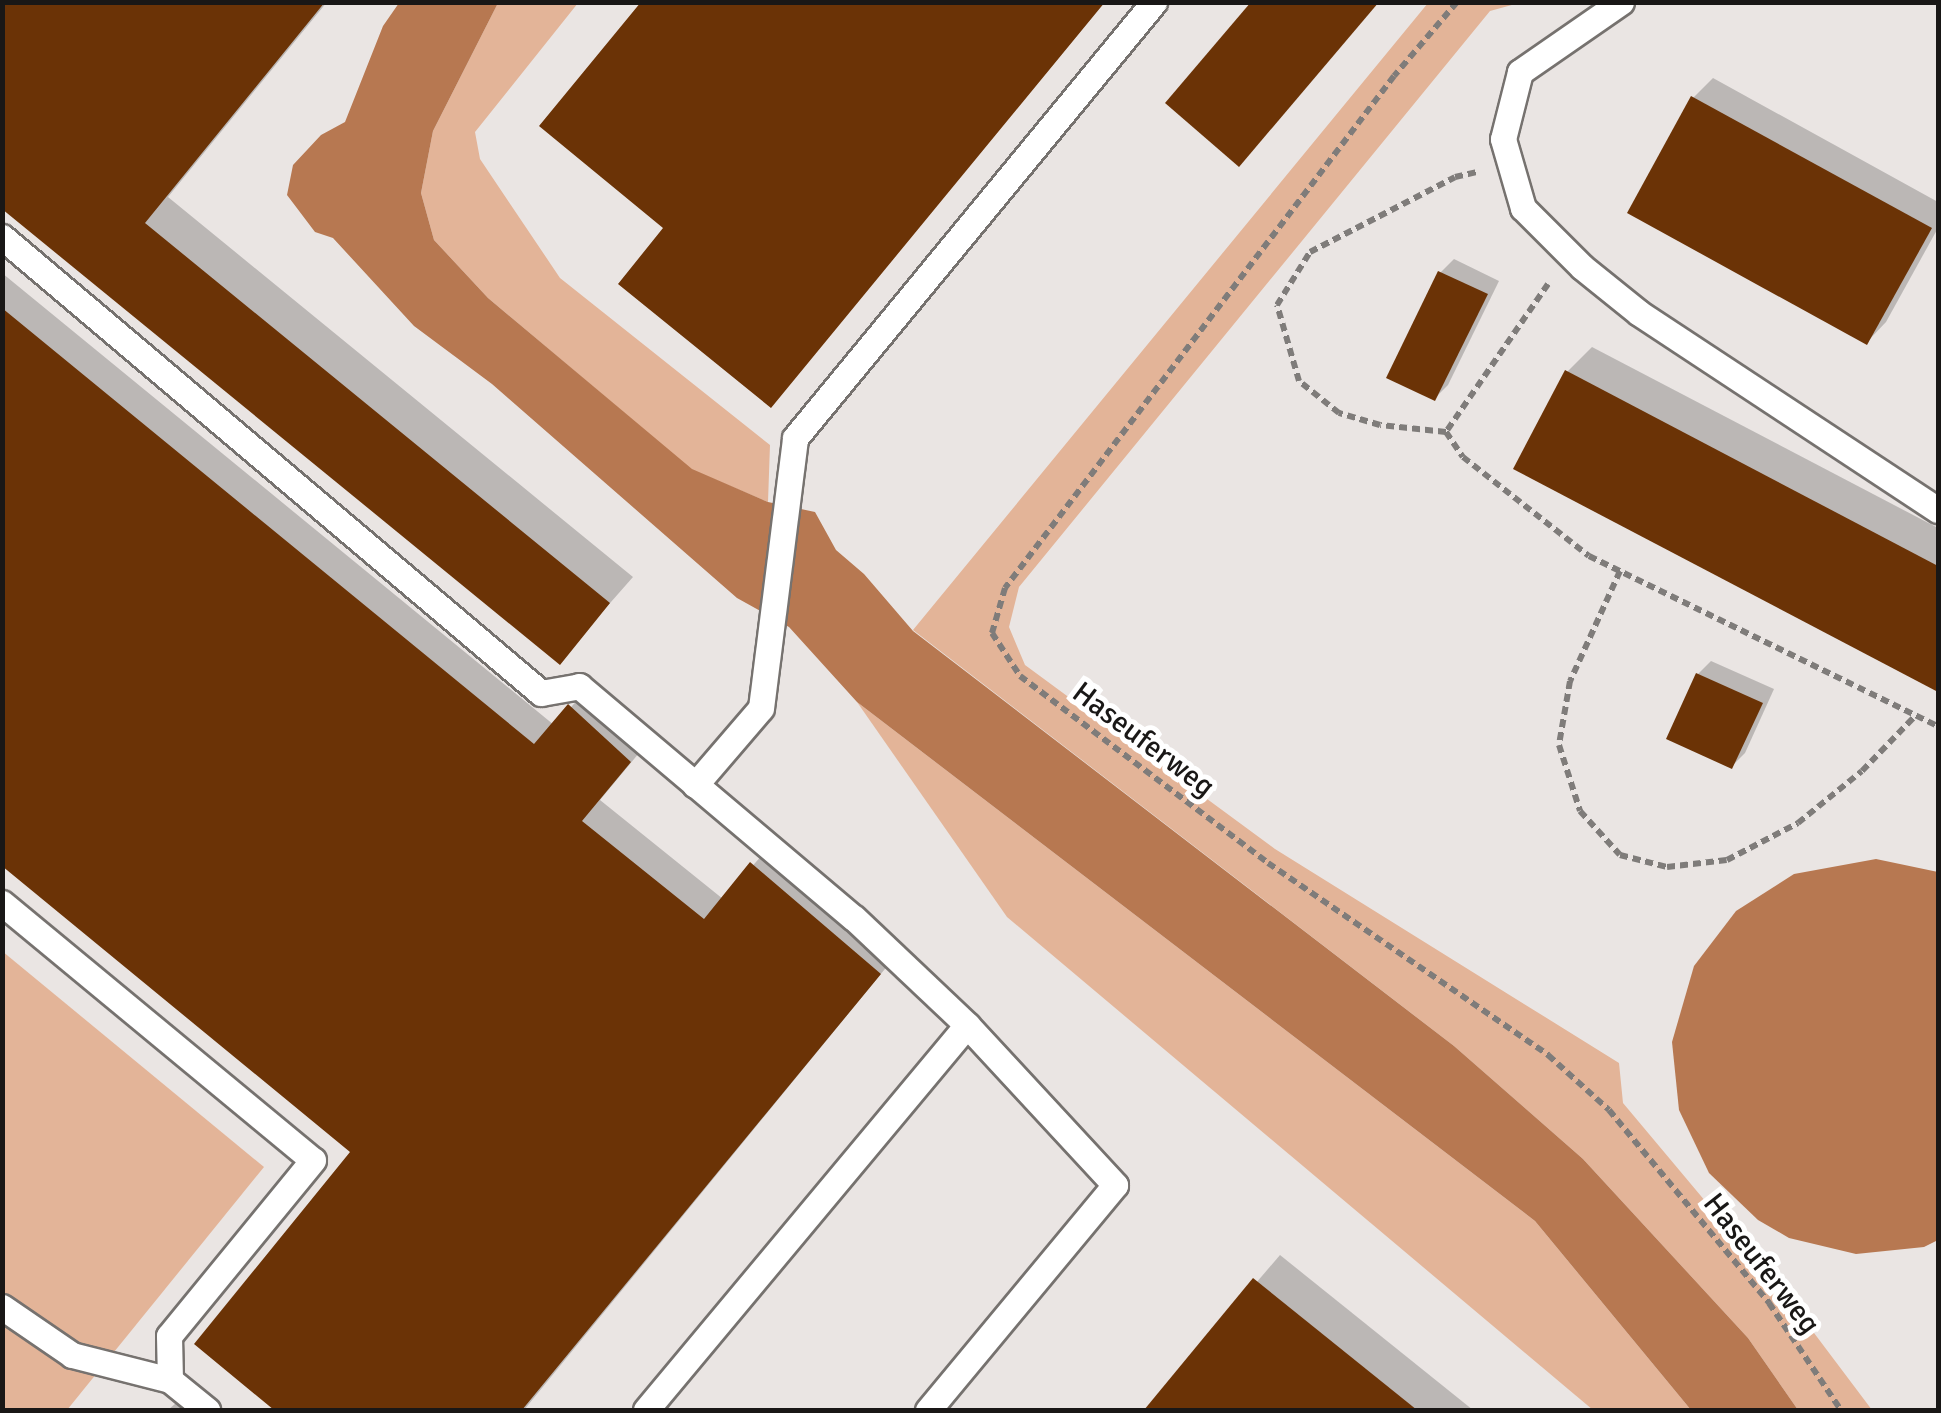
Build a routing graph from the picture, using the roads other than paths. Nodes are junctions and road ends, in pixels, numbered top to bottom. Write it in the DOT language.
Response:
graph roads {
  1 [pos="1154,2"];
  2 [pos="1621,2"];
  3 [pos="2,237"];
  4 [pos="1938,510"];
  5 [pos="696,784"];
  6 [pos="2,903"];
  7 [pos="967,1026"];
  8 [pos="2,1307"];
  9 [pos="170,1380"];
  10 [pos="207,1410"];
  11 [pos="646,1410"];
  12 [pos="928,1410"];
  1 -- 5 [label="lane"];
  2 -- 4 [label="lane"];
  3 -- 5 [label="lane"];
  5 -- 7 [label="lane"];
  6 -- 9 [label="lane"];
  7 -- 11 [label="lane"];
  7 -- 12 [label="lane"];
  8 -- 9 [label="lane"];
  9 -- 10 [label="lane"];
}
